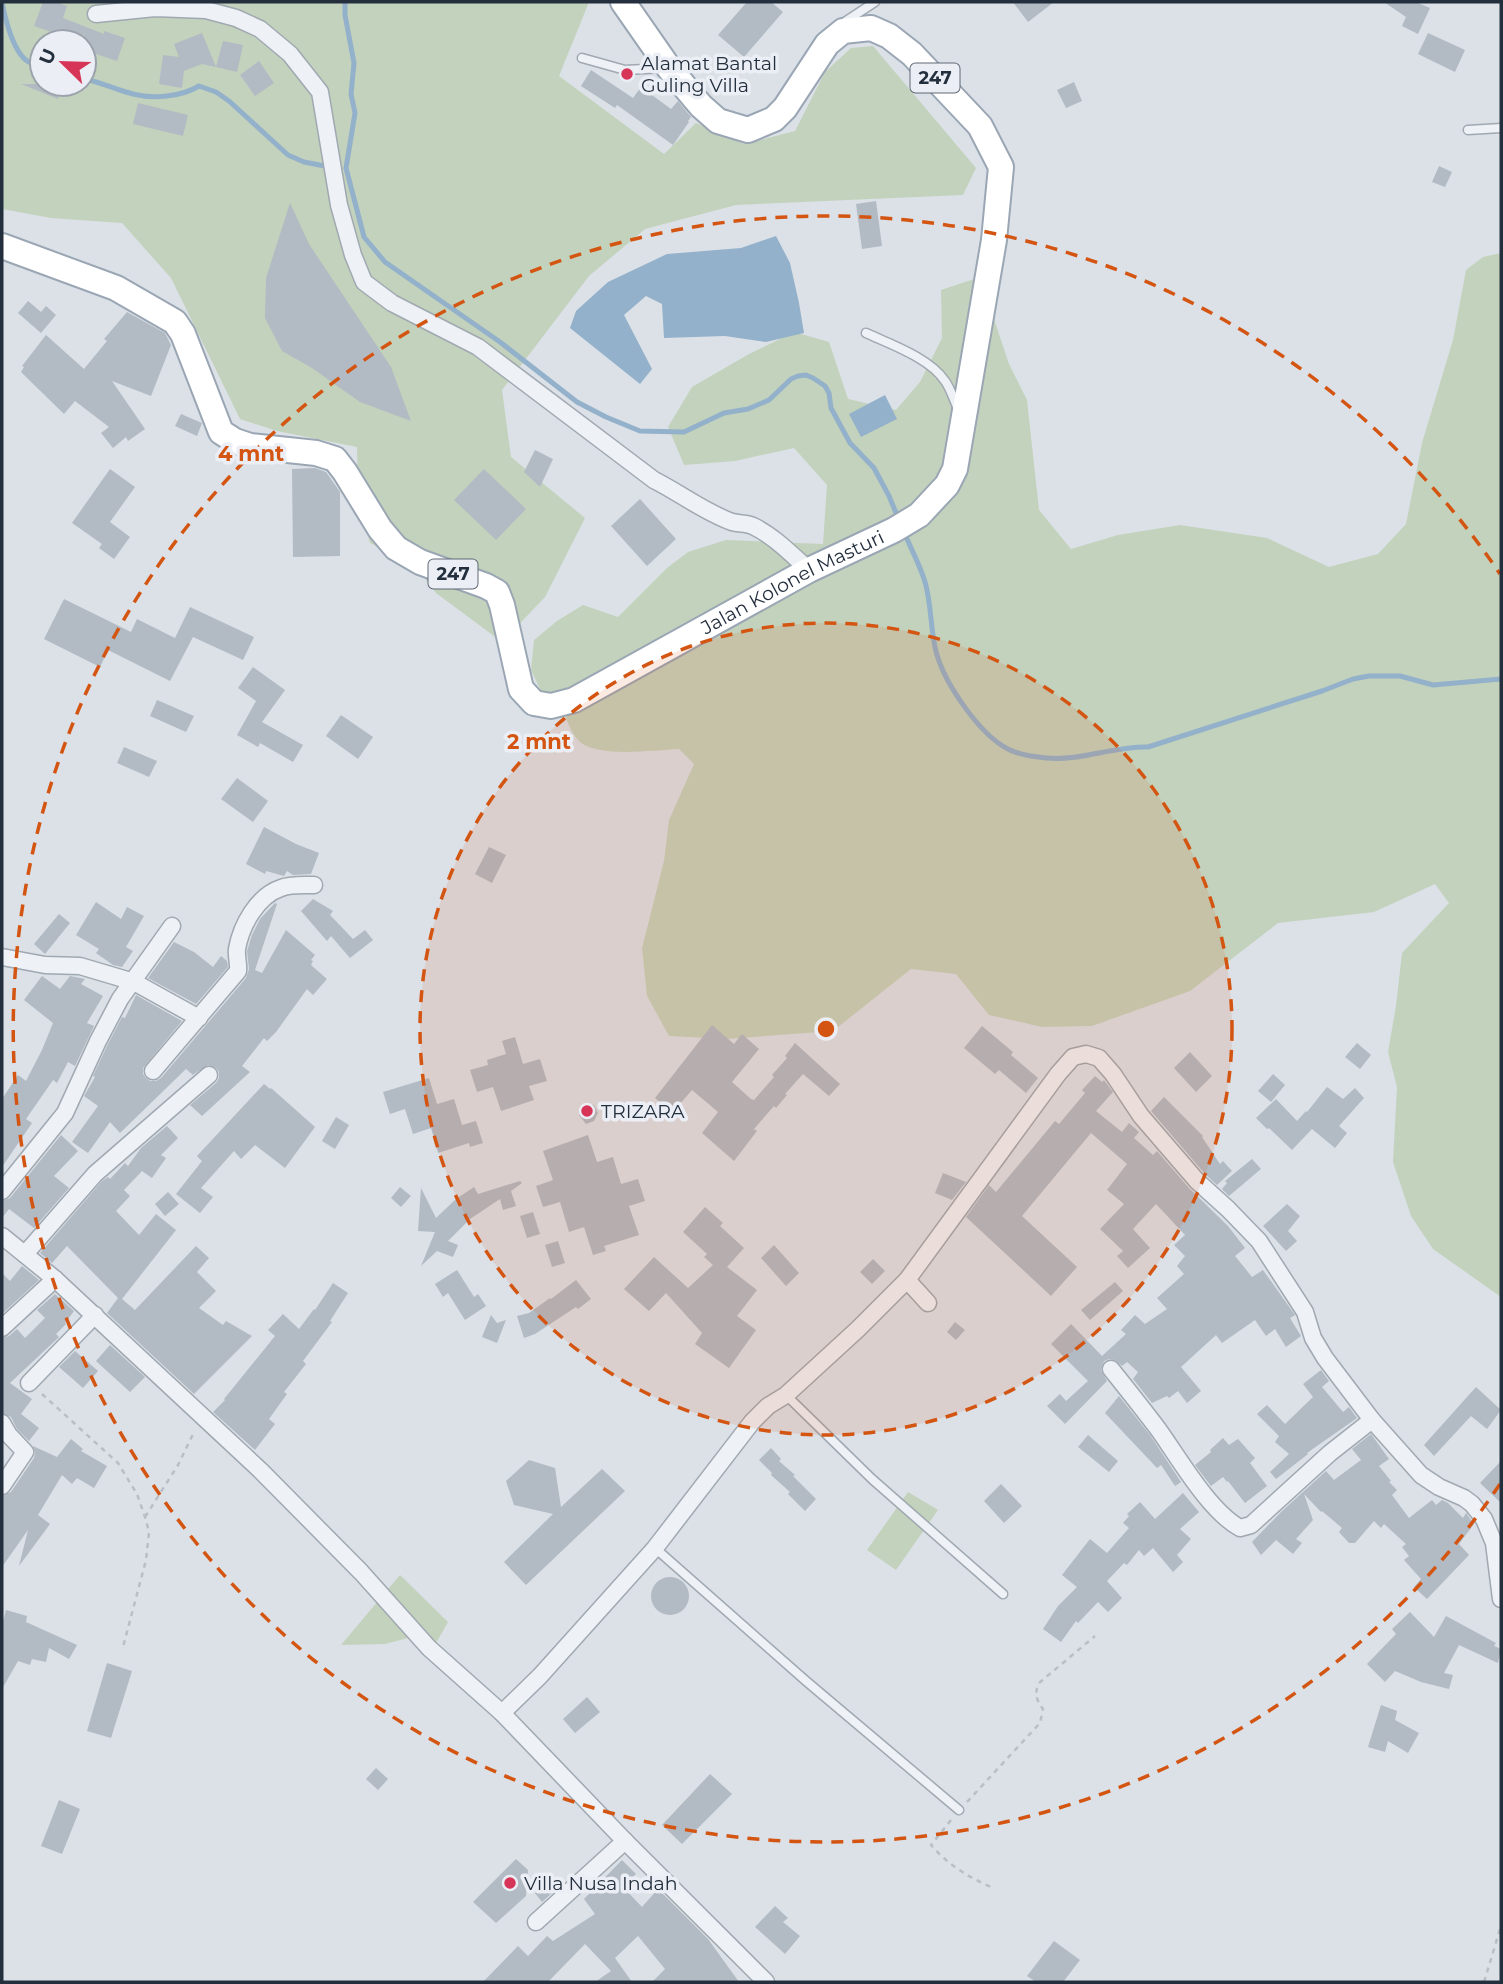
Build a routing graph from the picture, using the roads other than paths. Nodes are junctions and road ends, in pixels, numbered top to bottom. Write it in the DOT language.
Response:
graph roads {
  1 [pos="623,2"];
  2 [pos="875,2"];
  3 [pos="96,14"];
  4 [pos="844,31"];
  5 [pos="582,58"];
  6 [pos="669,68"];
  7 [pos="1501,128"];
  8 [pos="1468,130"];
  9 [pos="2,246"];
  10 [pos="866,333"];
  11 [pos="963,422"];
  12 [pos="809,570"];
  13 [pos="314,885"];
  14 [pos="172,926"];
  15 [pos="2,957"];
  16 [pos="134,982"];
  17 [pos="199,1018"];
  18 [pos="153,1070"];
  19 [pos="209,1074"];
  20 [pos="2,1191"];
  21 [pos="2,1236"];
  22 [pos="25,1254"];
  23 [pos="55,1279"];
  24 [pos="907,1280"];
  25 [pos="928,1303"];
  26 [pos="95,1315"];
  27 [pos="2,1328"];
  28 [pos="1111,1370"];
  29 [pos="29,1383"];
  30 [pos="786,1395"];
  31 [pos="1372,1420"];
  32 [pos="2,1423"];
  33 [pos="2,1486"];
  34 [pos="655,1548"];
  35 [pos="1003,1594"];
  36 [pos="1501,1599"];
  37 [pos="502,1713"];
  38 [pos="959,1810"];
  39 [pos="625,1841"];
  40 [pos="536,1922"];
  41 [pos="766,1982"];
  1 -- 6 [label="main road"];
  2 -- 4 [label="lane"];
  3 -- 12 [label="street"];
  4 -- 6 [label="main road"];
  4 -- 11 [label="main road, Jalan Kolonel Masturi / 247"];
  5 -- 6 [label="lane"];
  7 -- 8 [label="lane"];
  9 -- 12 [label="main road, Jalan Kolonel Masturi / 247"];
  10 -- 11 [label="lane"];
  11 -- 12 [label="main road, Jalan Kolonel Masturi / 247"];
  13 -- 17 [label="street"];
  14 -- 16 [label="street"];
  15 -- 16 [label="street"];
  16 -- 17 [label="street"];
  16 -- 20 [label="street"];
  17 -- 18 [label="street"];
  19 -- 22 [label="street"];
  21 -- 22 [label="street"];
  22 -- 23 [label="street"];
  23 -- 26 [label="street"];
  23 -- 27 [label="street"];
  24 -- 25 [label="street"];
  24 -- 30 [label="street"];
  24 -- 31 [label="street"];
  26 -- 29 [label="street"];
  26 -- 37 [label="street"];
  28 -- 31 [label="street"];
  30 -- 34 [label="street"];
  30 -- 35 [label="lane"];
  31 -- 36 [label="street"];
  32 -- 33 [label="street"];
  34 -- 37 [label="street"];
  34 -- 38 [label="lane"];
  37 -- 39 [label="street"];
  39 -- 40 [label="street"];
  39 -- 41 [label="street"];
}
